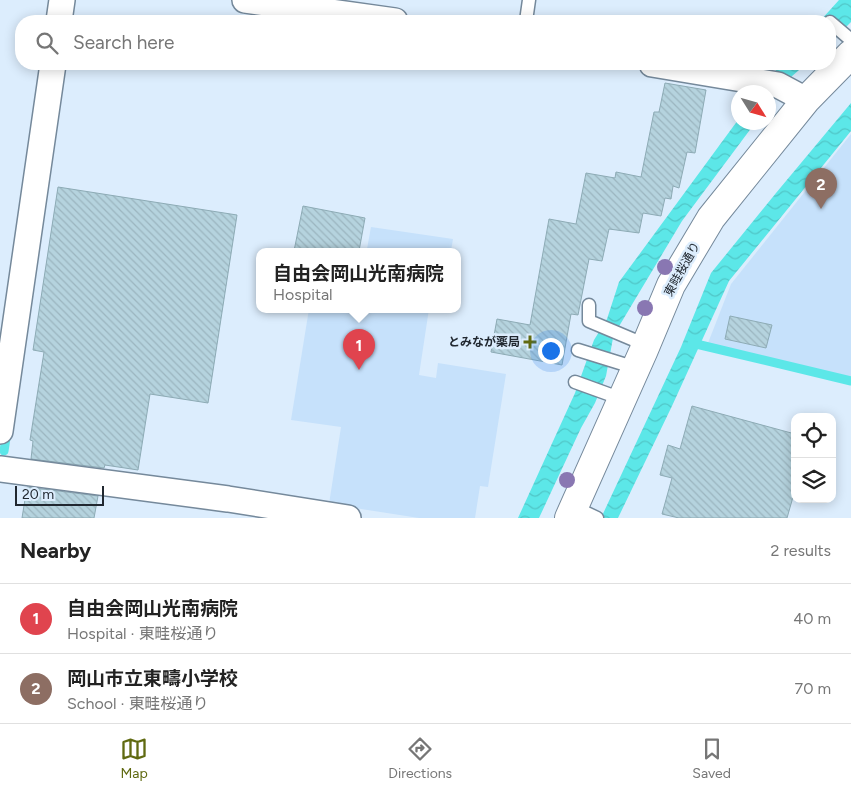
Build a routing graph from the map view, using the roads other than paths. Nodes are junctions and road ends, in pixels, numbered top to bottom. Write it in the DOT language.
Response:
graph roads {
  1 [pos="62,0"];
  2 [pos="246,0"];
  3 [pos="529,0"];
  4 [pos="60,15"];
  5 [pos="352,15"];
  6 [pos="527,15"];
  7 [pos="836,29"];
  8 [pos="848,42"];
  9 [pos="836,59"];
  10 [pos="52,70"];
  11 [pos="689,70"];
  12 [pos="828,70"];
  13 [pos="806,100"];
  14 [pos="589,305"];
  15 [pos="582,351"];
  16 [pos="641,356"];
  17 [pos="575,382"];
  18 [pos="611,395"];
  19 [pos="0,431"];
  20 [pos="0,469"];
  21 [pos="584,515"];
  22 [pos="348,518"];
  1 -- 4 [label="street"];
  2 -- 5 [label="street"];
  3 -- 6 [label="lane"];
  7 -- 8 [label="lane"];
  8 -- 9 [label="street, 東畦桜通り"];
  10 -- 19 [label="street"];
  11 -- 13 [label="street"];
  12 -- 13 [label="street, 東畦桜通り"];
  13 -- 16 [label="street, 東畦桜通り"];
  14 -- 16 [label="lane"];
  15 -- 16 [label="lane"];
  16 -- 18 [label="street, 東畦桜通り"];
  17 -- 18 [label="lane"];
  18 -- 21 [label="street, 東畦桜通り"];
  20 -- 22 [label="street"];
}
